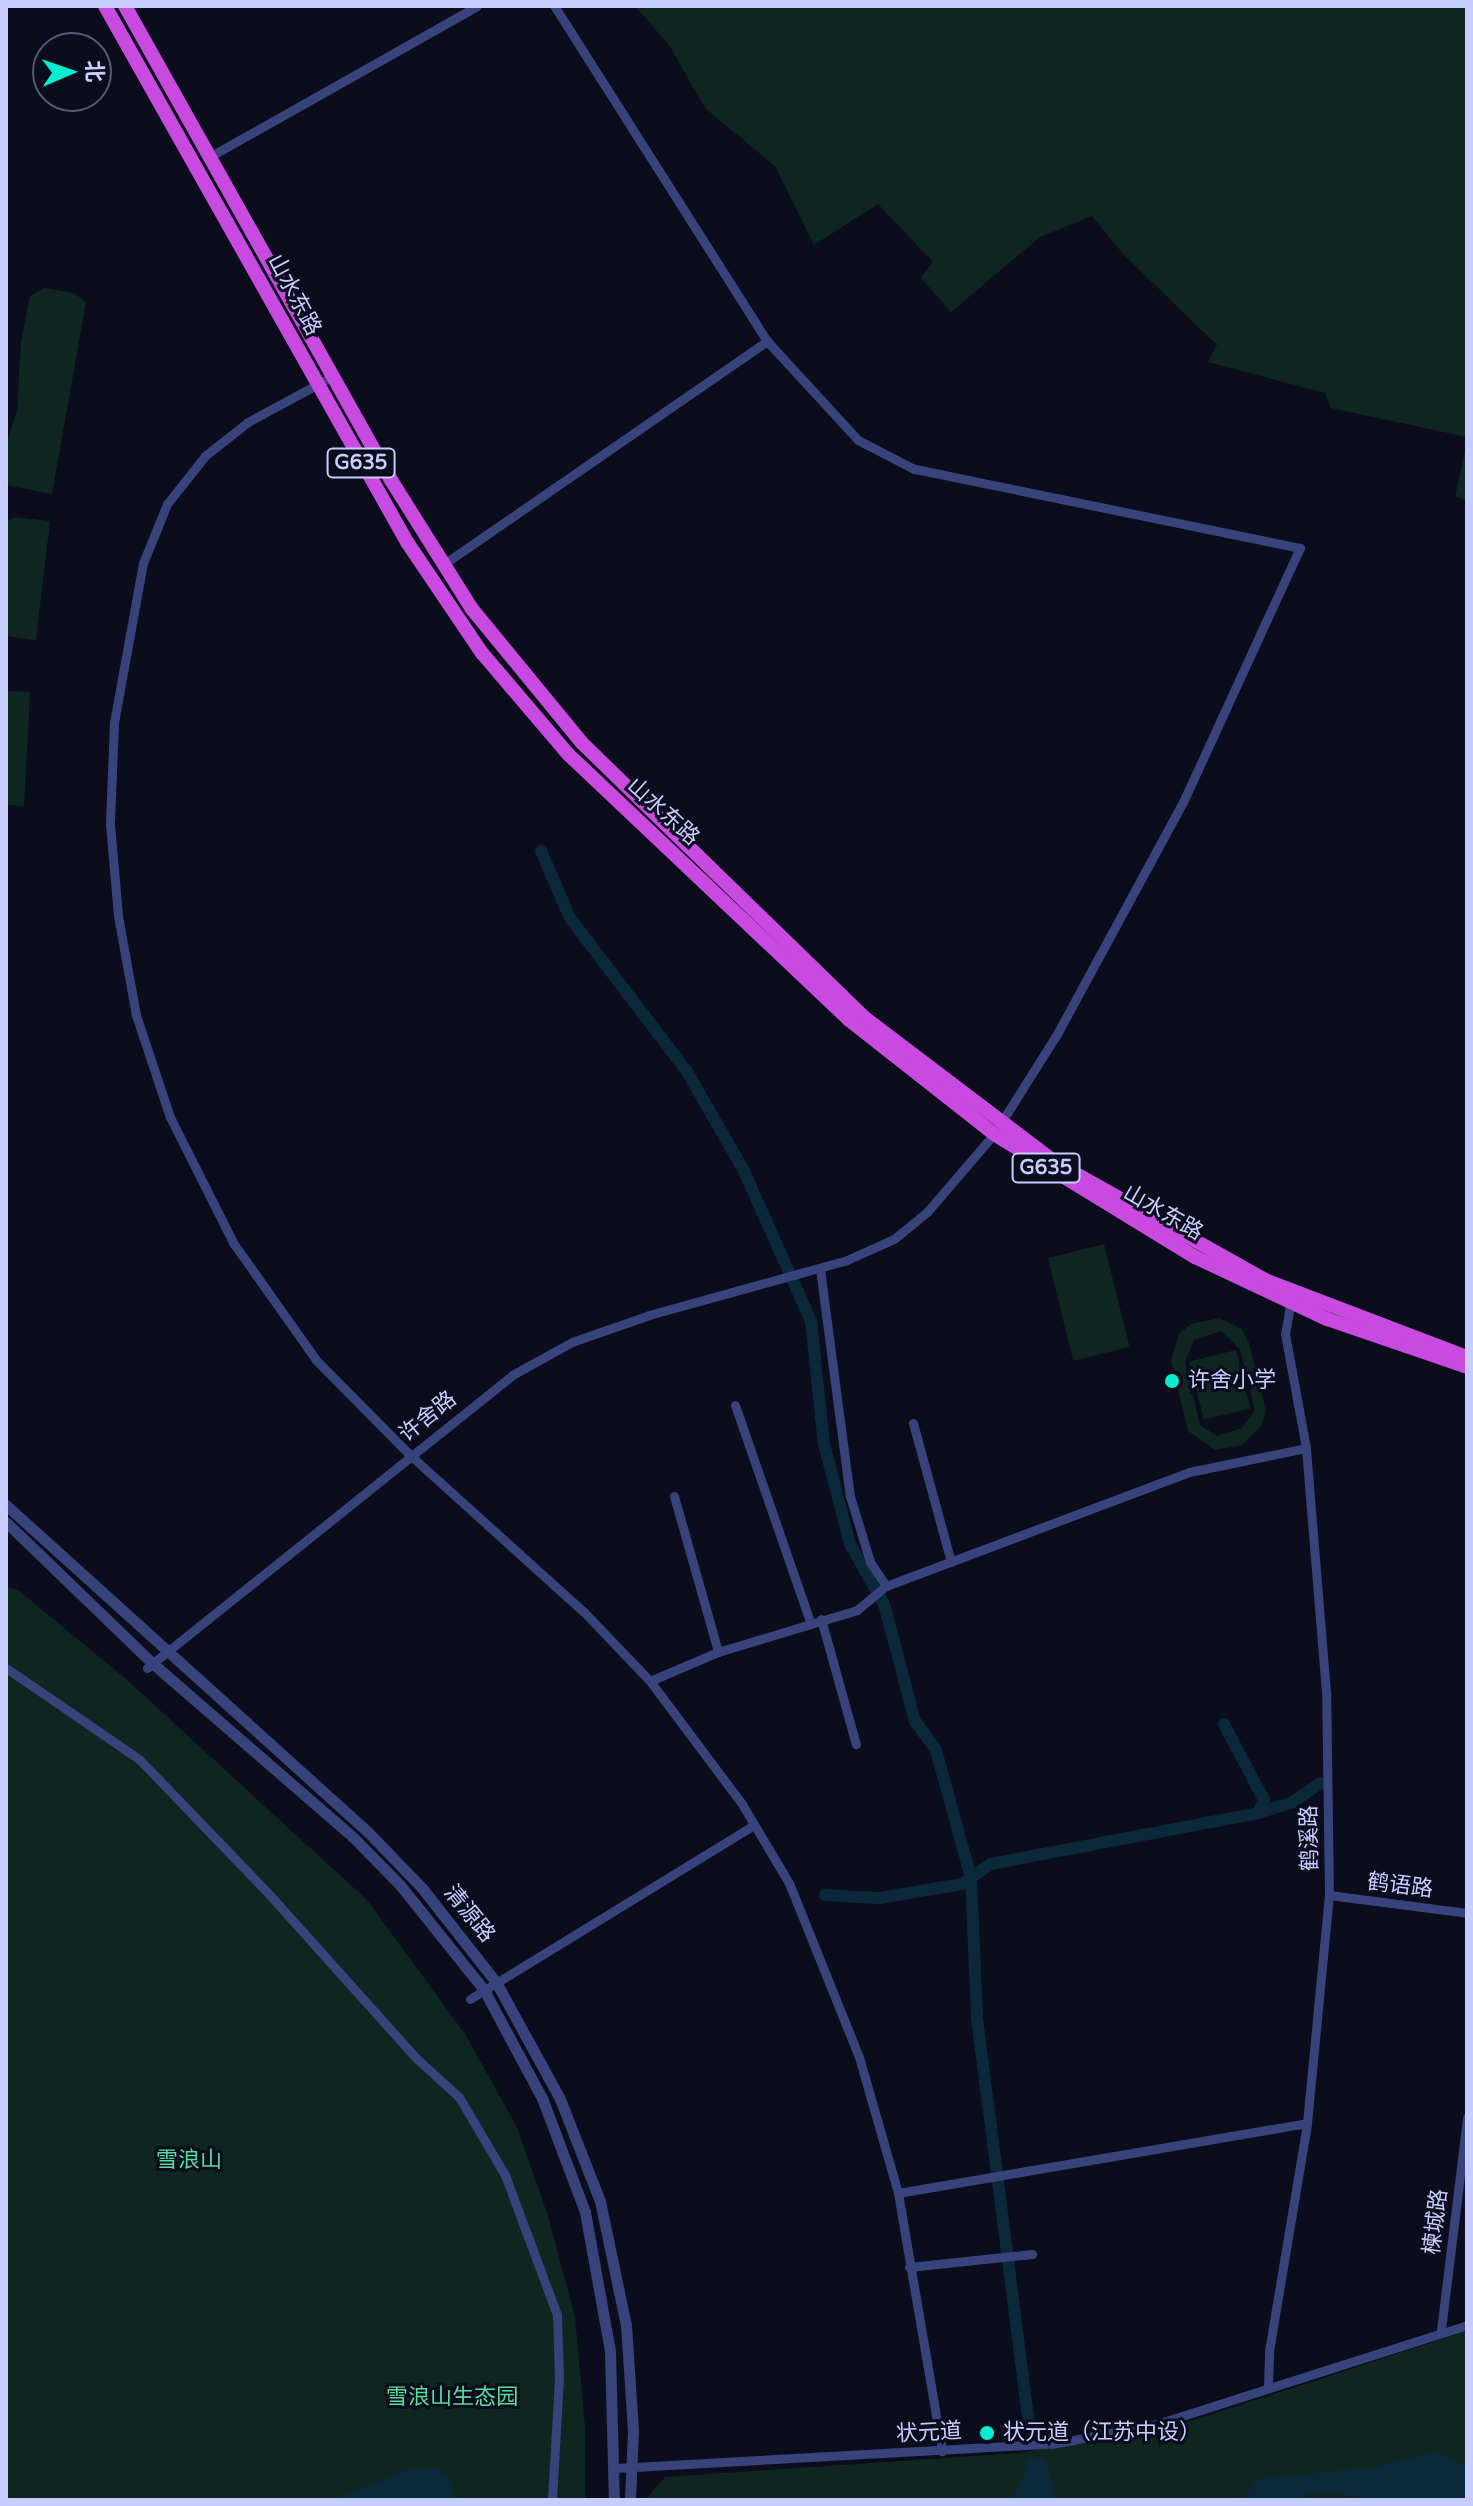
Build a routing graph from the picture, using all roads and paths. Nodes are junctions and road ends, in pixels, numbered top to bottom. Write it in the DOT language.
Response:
graph roads {
  1 [pos="105,6"];
  2 [pos="125,6"];
  3 [pos="477,6"];
  4 [pos="554,6"];
  5 [pos="211,156"];
  6 [pos="767,341"];
  7 [pos="333,376"];
  8 [pos="315,382"];
  9 [pos="444,564"];
  10 [pos="996,1128"];
  11 [pos="817,1270"];
  12 [pos="1293,1297"];
  13 [pos="1467,1357"];
  14 [pos="1467,1367"];
  15 [pos="735,1405"];
  16 [pos="913,1423"];
  17 [pos="1306,1448"];
  18 [pos="410,1455"];
  19 [pos="674,1496"];
  20 [pos="6,1505"];
  21 [pos="6,1522"];
  22 [pos="951,1562"];
  23 [pos="886,1586"];
  24 [pos="821,1619"];
  25 [pos="810,1622"];
  26 [pos="163,1651"];
  27 [pos="718,1652"];
  28 [pos="149,1665"];
  29 [pos="6,1668"];
  30 [pos="650,1681"];
  31 [pos="856,1744"];
  32 [pos="754,1825"];
  33 [pos="1329,1895"];
  34 [pos="1467,1913"];
  35 [pos="496,1982"];
  36 [pos="484,1990"];
  37 [pos="470,1999"];
  38 [pos="1467,2118"];
  39 [pos="1307,2123"];
  40 [pos="898,2193"];
  41 [pos="1032,2254"];
  42 [pos="909,2267"];
  43 [pos="1467,2325"];
  44 [pos="1441,2330"];
  45 [pos="1268,2385"];
  46 [pos="942,2451"];
  47 [pos="633,2467"];
  48 [pos="616,2468"];
  49 [pos="552,2500"];
  50 [pos="614,2500"];
  51 [pos="630,2500"];
  1 -- 8 [label="highway, 山水东路 / G635"];
  2 -- 5 [label="highway, 山水东路 / G635"];
  3 -- 5 [label="street"];
  4 -- 6 [label="street"];
  5 -- 7 [label="highway, 山水东路 / G635"];
  6 -- 9 [label="street"];
  6 -- 10 [label="street, 许舍路"];
  7 -- 8 [label="street"];
  7 -- 9 [label="highway, 山水东路 / G635"];
  8 -- 10 [label="highway, 山水东路 / G635"];
  8 -- 18 [label="street"];
  9 -- 10 [label="highway, 山水东路 / G635"];
  10 -- 11 [label="street, 许舍路"];
  10 -- 12 [label="highway, 山水东路 / G635"];
  11 -- 18 [label="street, 许舍路"];
  11 -- 23 [label="street"];
  12 -- 13 [label="highway, 山水东路 / G635"];
  12 -- 14 [label="highway, 山水东路 / G635"];
  12 -- 17 [label="street, 鹤溪路"];
  15 -- 25 [label="street"];
  16 -- 22 [label="street"];
  17 -- 22 [label="street"];
  17 -- 33 [label="street, 鹤溪路"];
  18 -- 26 [label="street, 许舍路"];
  18 -- 30 [label="street"];
  19 -- 27 [label="street"];
  20 -- 26 [label="street, 清源路"];
  21 -- 28 [label="street, 清源路"];
  22 -- 23 [label="street"];
  23 -- 24 [label="street"];
  24 -- 25 [label="street"];
  24 -- 31 [label="street"];
  25 -- 27 [label="street"];
  26 -- 28 [label="street, 许舍路"];
  26 -- 35 [label="street, 清源路"];
  27 -- 30 [label="street"];
  28 -- 36 [label="street, 清源路"];
  29 -- 49 [label="street"];
  30 -- 32 [label="street"];
  32 -- 35 [label="street"];
  32 -- 40 [label="street"];
  33 -- 34 [label="street, 鹤语路"];
  33 -- 39 [label="street, 鹤溪路"];
  35 -- 36 [label="street"];
  35 -- 47 [label="street, 清源路"];
  36 -- 37 [label="street"];
  36 -- 48 [label="street, 清源路"];
  38 -- 44 [label="street, 楝城路"];
  39 -- 40 [label="street"];
  39 -- 45 [label="street, 鹤溪路"];
  40 -- 42 [label="street"];
  41 -- 42 [label="street"];
  42 -- 46 [label="street"];
  43 -- 44 [label="street, 状元道"];
  44 -- 45 [label="street, 状元道"];
  45 -- 46 [label="street, 状元道"];
  46 -- 47 [label="street, 状元道"];
  47 -- 48 [label="street, 状元道"];
  47 -- 51 [label="street, 清源路"];
  48 -- 50 [label="street, 清源路"];
}
